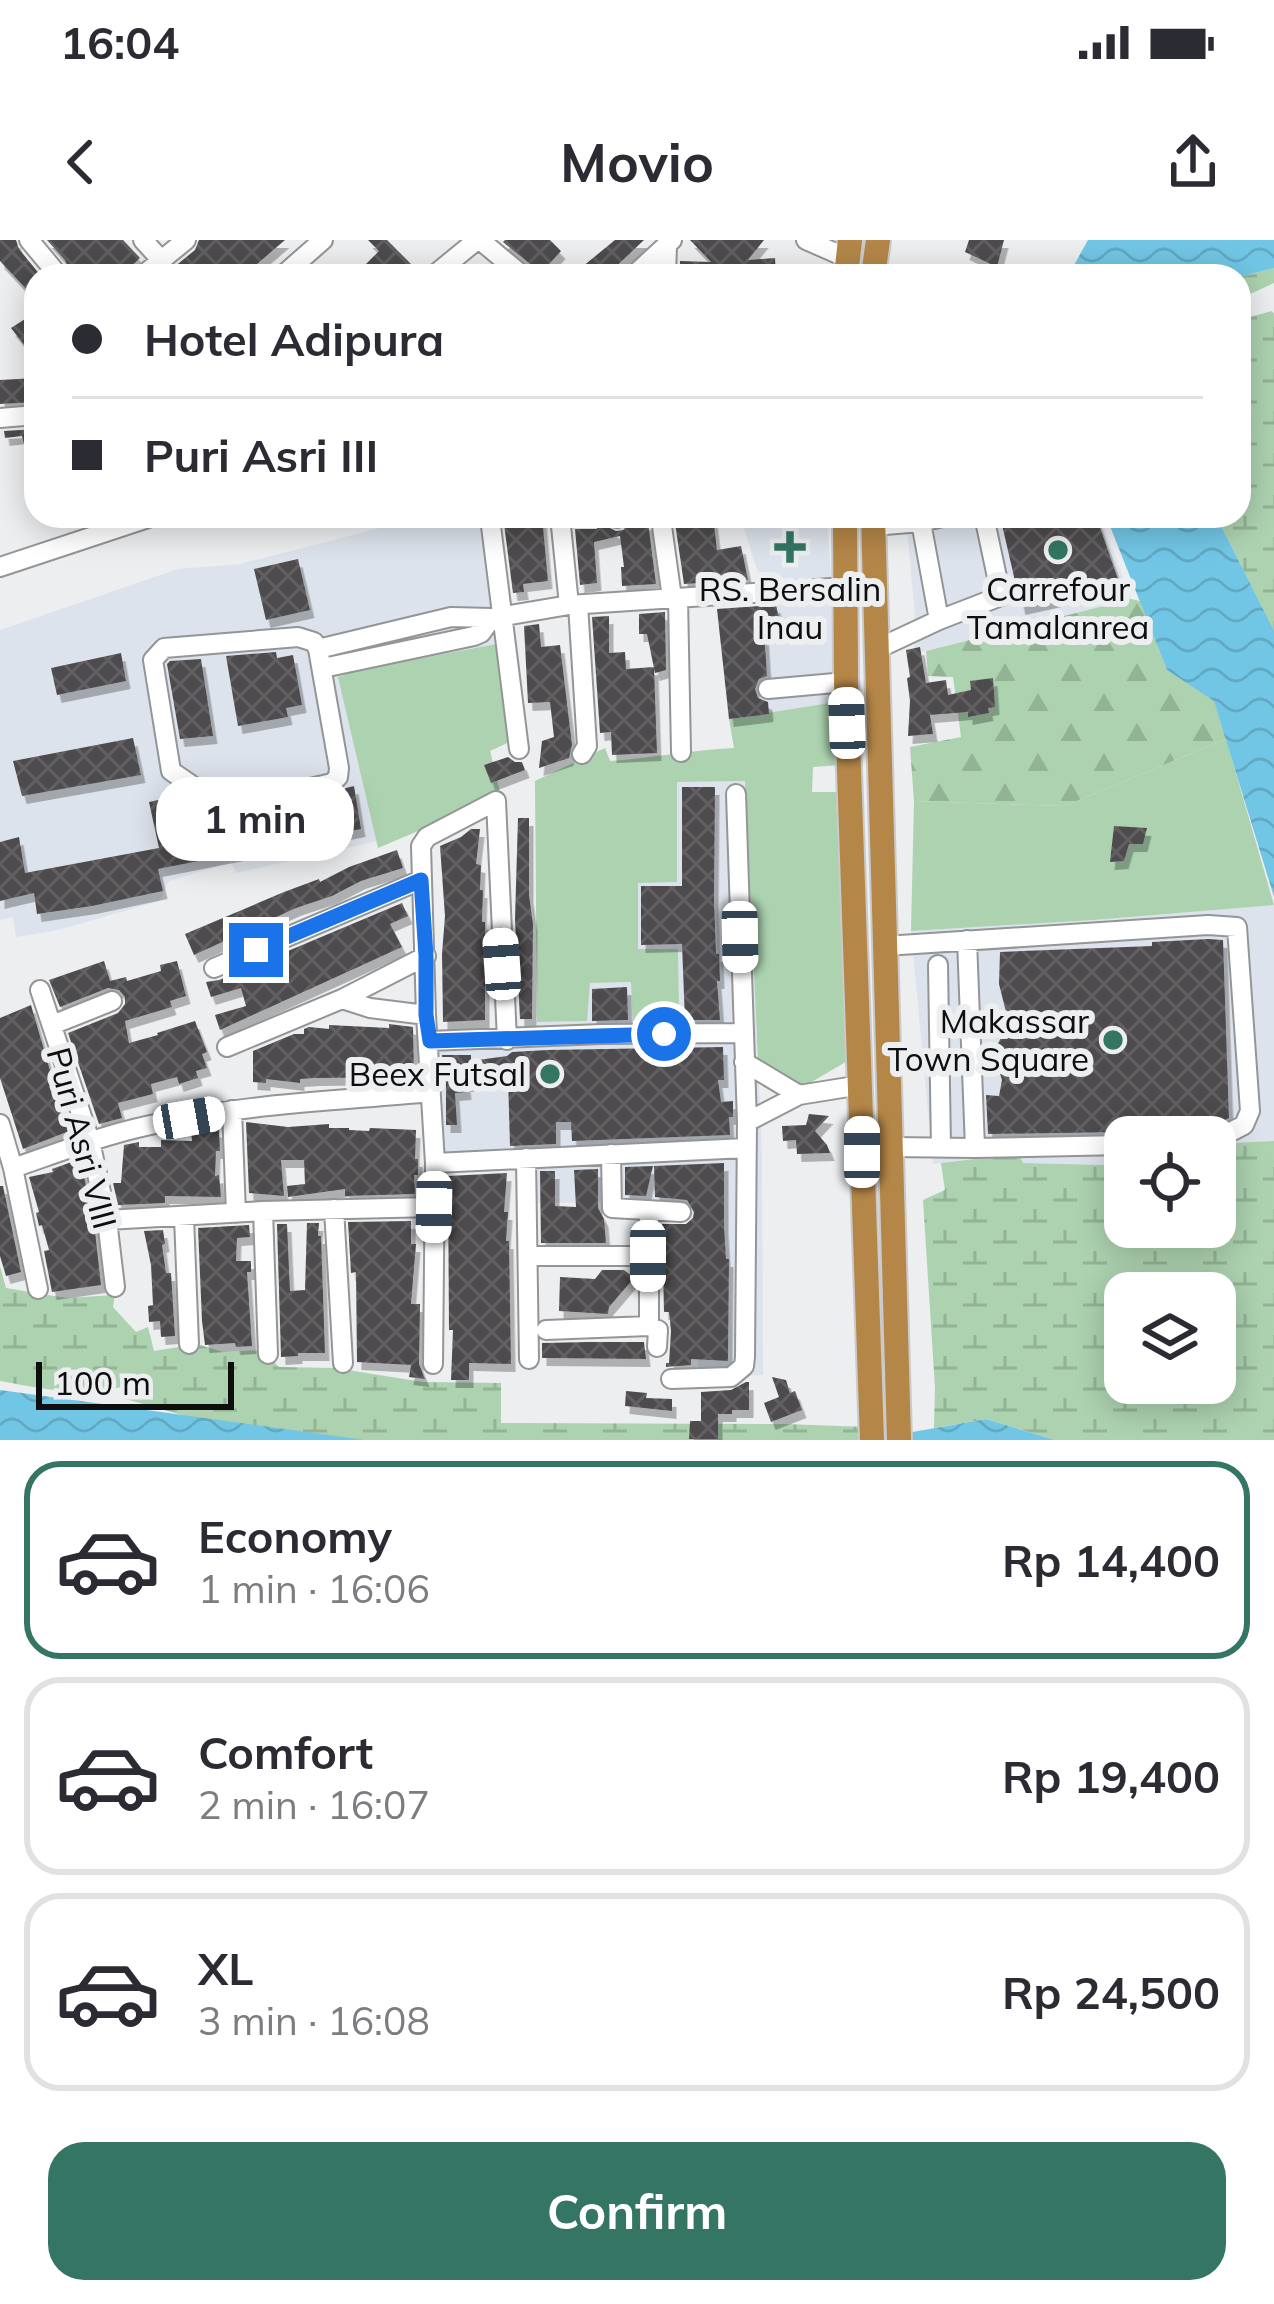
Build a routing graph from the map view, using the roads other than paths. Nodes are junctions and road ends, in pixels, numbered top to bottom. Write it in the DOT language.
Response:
graph roads {
  1 [pos="29,240"];
  2 [pos="143,240"];
  3 [pos="187,240"];
  4 [pos="323,240"];
  5 [pos="478,240"];
  6 [pos="806,240"];
  7 [pos="669,243"];
  8 [pos="848,258"];
  9 [pos="162,261"];
  10 [pos="49,264"];
  11 [pos="158,264"];
  12 [pos="296,264"];
  13 [pos="449,264"];
  14 [pos="508,264"];
  15 [pos="646,264"];
  16 [pos="105,528"];
  17 [pos="491,528"];
  18 [pos="562,528"];
  19 [pos="663,528"];
  20 [pos="845,528"];
  21 [pos="873,528"];
  22 [pos="922,528"];
  23 [pos="987,528"];
  24 [pos="1,562"];
  25 [pos="846,587"];
  26 [pos="675,598"];
  27 [pos="573,604"];
  28 [pos="497,617"];
  29 [pos="939,620"];
  30 [pos="877,649"];
  31 [pos="321,658"];
  32 [pos="846,682"];
  33 [pos="768,689"];
  34 [pos="519,749"];
  35 [pos="681,752"];
  36 [pos="582,754"];
  37 [pos="736,794"];
  38 [pos="421,880"];
  39 [pos="967,940"];
  40 [pos="884,946"];
  41 [pos="426,956"];
  42 [pos="938,965"];
  43 [pos="214,968"];
  44 [pos="40,990"];
  45 [pos="342,999"];
  46 [pos="112,1001"];
  47 [pos="426,1015"];
  48 [pos="52,1025"];
  49 [pos="743,1033"];
  50 [pos="970,1035"];
  51 [pos="937,1037"];
  52 [pos="507,1040"];
  53 [pos="430,1041"];
  54 [pos="226,1047"];
  55 [pos="744,1062"];
  56 [pos="861,1085"];
  57 [pos="431,1092"];
  58 [pos="799,1095"];
  59 [pos="232,1110"];
  60 [pos="747,1122"];
  61 [pos="0,1124"];
  62 [pos="1236,1129"];
  63 [pos="90,1141"];
  64 [pos="1104,1145"];
  65 [pos="892,1147"];
  66 [pos="941,1147"];
  67 [pos="746,1148"];
  68 [pos="975,1148"];
  69 [pos="611,1154"];
  70 [pos="526,1158"];
  71 [pos="435,1162"];
  72 [pos="14,1168"];
  73 [pos="434,1207"];
  74 [pos="334,1209"];
  75 [pos="649,1210"];
  76 [pos="263,1211"];
  77 [pos="681,1211"];
  78 [pos="236,1213"];
  79 [pos="184,1217"];
  80 [pos="107,1220"];
  81 [pos="528,1256"];
  82 [pos="648,1256"];
  83 [pos="115,1287"];
  84 [pos="38,1289"];
  85 [pos="649,1326"];
  86 [pos="546,1330"];
  87 [pos="189,1344"];
  88 [pos="657,1347"];
  89 [pos="268,1354"];
  90 [pos="529,1359"];
  91 [pos="343,1364"];
  92 [pos="433,1364"];
  93 [pos="671,1378"];
  94 [pos="899,1430"];
  95 [pos="872,1436"];
  1 -- 10 [label="street"];
  2 -- 9 [label="street"];
  3 -- 9 [label="street"];
  4 -- 12 [label="street"];
  5 -- 13 [label="street"];
  5 -- 14 [label="street"];
  6 -- 8 [label="street"];
  7 -- 15 [label="street"];
  9 -- 11 [label="street"];
  16 -- 24 [label="street"];
  17 -- 28 [label="street"];
  18 -- 27 [label="street"];
  19 -- 26 [label="street"];
  20 -- 25 [label="highway"];
  21 -- 30 [label="highway"];
  22 -- 29 [label="street"];
  23 -- 29 [label="street"];
  25 -- 26 [label="street"];
  25 -- 32 [label="highway"];
  26 -- 27 [label="street"];
  26 -- 35 [label="street"];
  27 -- 28 [label="street"];
  27 -- 36 [label="street"];
  28 -- 31 [label="street"];
  28 -- 34 [label="street"];
  29 -- 30 [label="street"];
  30 -- 40 [label="highway"];
  31 -- 31 [label="street"];
  32 -- 33 [label="street"];
  32 -- 56 [label="highway"];
  37 -- 49 [label="street"];
  38 -- 41 [label="street"];
  38 -- 43 [label="street"];
  38 -- 52 [label="street"];
  39 -- 40 [label="street"];
  39 -- 50 [label="street"];
  39 -- 62 [label="street"];
  40 -- 65 [label="highway"];
  41 -- 45 [label="street"];
  41 -- 47 [label="street"];
  42 -- 51 [label="street"];
  44 -- 48 [label="street, Puri Asri VIII"];
  45 -- 47 [label="street"];
  45 -- 54 [label="street"];
  46 -- 48 [label="street"];
  47 -- 53 [label="street"];
  48 -- 63 [label="street, Puri Asri VIII"];
  49 -- 52 [label="street"];
  49 -- 55 [label="street"];
  50 -- 51 [label="street"];
  50 -- 68 [label="street"];
  51 -- 66 [label="street"];
  52 -- 53 [label="street"];
  53 -- 57 [label="street"];
  55 -- 58 [label="street"];
  55 -- 60 [label="street"];
  56 -- 58 [label="street"];
  56 -- 95 [label="highway"];
  57 -- 59 [label="street"];
  57 -- 71 [label="street"];
  58 -- 60 [label="street"];
  59 -- 63 [label="street"];
  59 -- 78 [label="street"];
  60 -- 67 [label="street"];
  61 -- 72 [label="street"];
  63 -- 72 [label="street"];
  63 -- 80 [label="street, Puri Asri VIII"];
  64 -- 68 [label="street"];
  65 -- 66 [label="street"];
  65 -- 94 [label="highway"];
  66 -- 68 [label="street"];
  67 -- 69 [label="street"];
  67 -- 93 [label="street"];
  69 -- 70 [label="street"];
  69 -- 75 [label="street"];
  70 -- 71 [label="street"];
  70 -- 81 [label="street"];
  71 -- 73 [label="street"];
  72 -- 84 [label="street"];
  73 -- 74 [label="street"];
  73 -- 92 [label="street"];
  74 -- 76 [label="street"];
  74 -- 91 [label="street"];
  75 -- 77 [label="street"];
  75 -- 82 [label="street"];
  76 -- 78 [label="street"];
  76 -- 89 [label="street"];
  78 -- 79 [label="street"];
  79 -- 80 [label="street"];
  79 -- 87 [label="street"];
  80 -- 83 [label="street, Puri Asri VIII"];
  81 -- 82 [label="street"];
  81 -- 90 [label="street"];
  82 -- 85 [label="street"];
  85 -- 86 [label="street"];
  85 -- 88 [label="street"];
}
